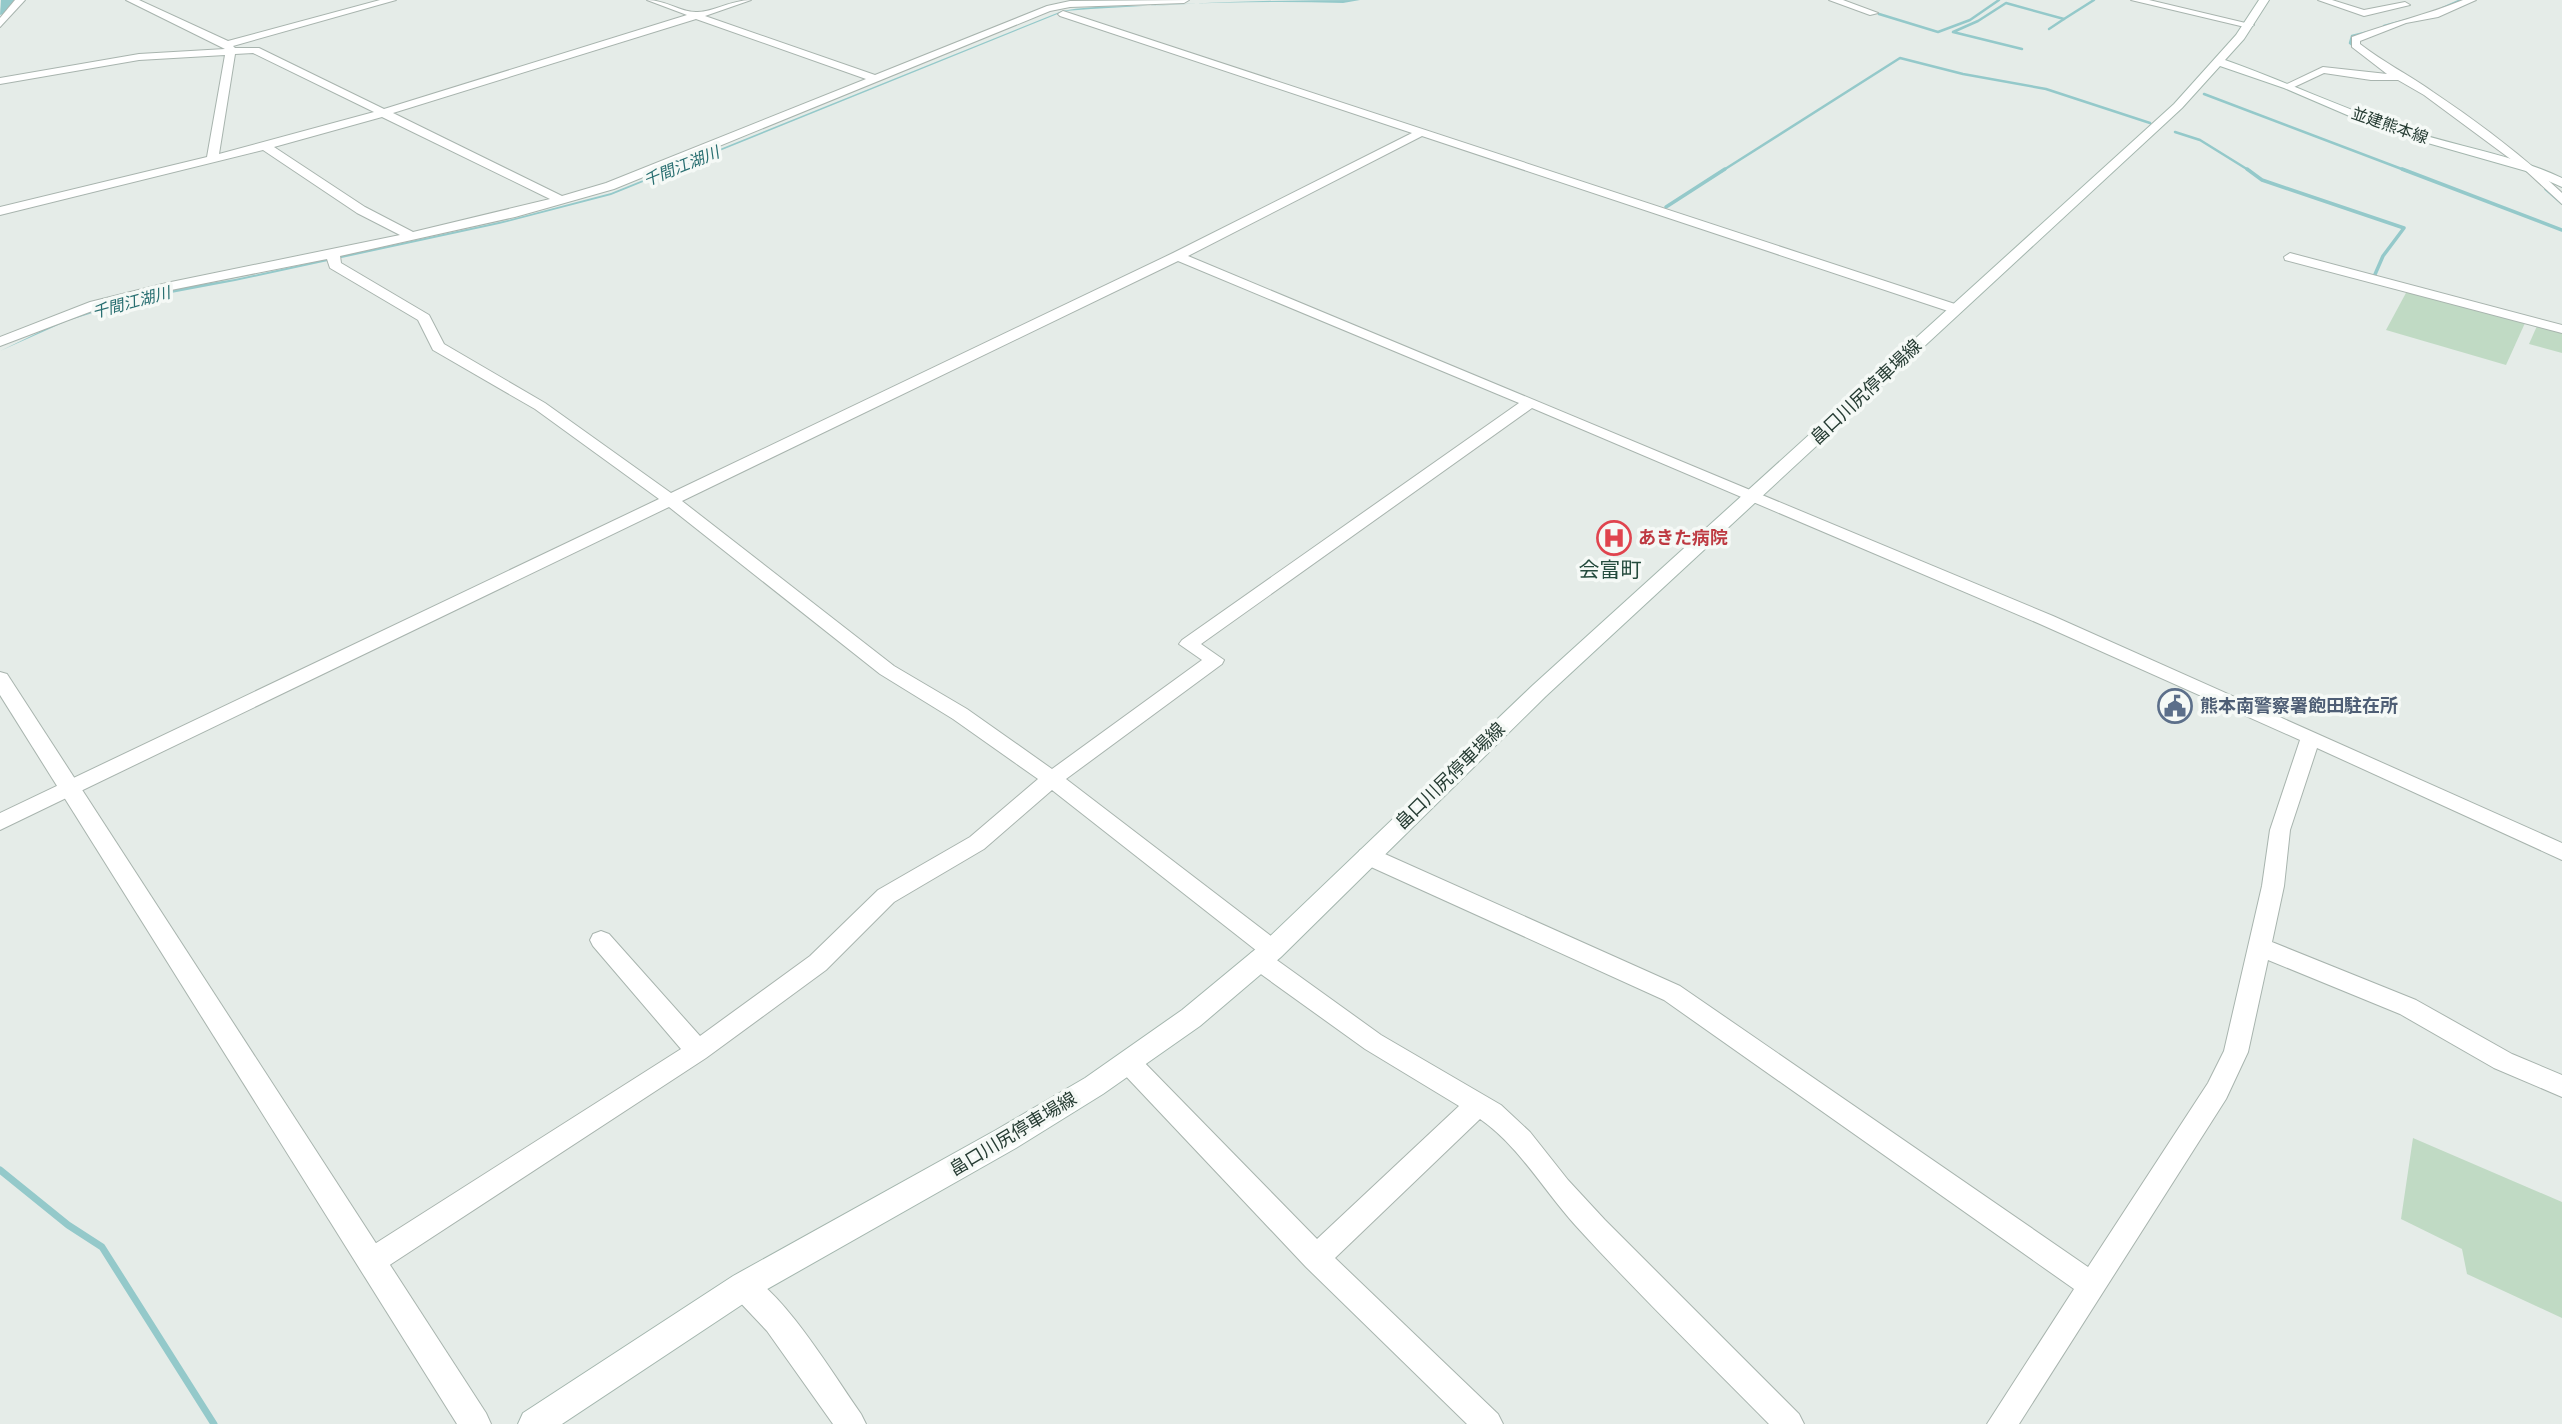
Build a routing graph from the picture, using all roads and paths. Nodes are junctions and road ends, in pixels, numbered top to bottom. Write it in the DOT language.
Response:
graph roads {
  1 [pos="32,0"];
  2 [pos="131,0"];
  3 [pos="391,0"];
  4 [pos="652,0"];
  5 [pos="746,0"];
  6 [pos="1184,0"];
  7 [pos="1834,0"];
  8 [pos="2136,0"];
  9 [pos="2181,0"];
  10 [pos="2264,0"];
  11 [pos="2323,0"];
  12 [pos="2388,0"];
  13 [pos="2471,0"];
  14 [pos="18,2"];
  15 [pos="2336,4"];
  16 [pos="2405,5"];
  17 [pos="2171,8"];
  18 [pos="1873,13"];
  19 [pos="2432,14"];
  20 [pos="1063,15"];
  21 [pos="2328,15"];
  22 [pos="695,16"];
  23 [pos="0,24"];
  24 [pos="2249,24"];
  25 [pos="229,47"];
  26 [pos="2219,62"];
  27 [pos="2349,74"];
  28 [pos="2401,77"];
  29 [pos="876,79"];
  30 [pos="0,81"];
  31 [pos="2288,86"];
  32 [pos="2370,86"];
  33 [pos="383,113"];
  34 [pos="1422,132"];
  35 [pos="265,146"];
  36 [pos="212,159"];
  37 [pos="2528,167"];
  38 [pos="2562,183"];
  39 [pos="561,200"];
  40 [pos="2562,200"];
  41 [pos="0,211"];
  42 [pos="409,235"];
  43 [pos="333,254"];
  44 [pos="1178,256"];
  45 [pos="2290,257"];
  46 [pos="1956,309"];
  47 [pos="2562,329"];
  48 [pos="0,342"];
  49 [pos="1531,402"];
  50 [pos="1752,497"];
  51 [pos="672,501"];
  52 [pos="0,680"];
  53 [pos="2311,737"];
  54 [pos="1052,779"];
  55 [pos="70,790"];
  56 [pos="0,822"];
  57 [pos="2562,852"];
  58 [pos="1368,856"];
  59 [pos="601,940"];
  60 [pos="2260,947"];
  61 [pos="1266,955"];
  62 [pos="698,1051"];
  63 [pos="1129,1063"];
  64 [pos="2562,1086"];
  65 [pos="1478,1105"];
  66 [pos="1316,1258"];
  67 [pos="372,1261"];
  68 [pos="2090,1284"];
  69 [pos="744,1286"];
  70 [pos="475,1424"];
  71 [pos="534,1424"];
  72 [pos="851,1424"];
  73 [pos="1488,1424"];
  74 [pos="1789,1424"];
  75 [pos="2002,1424"];
  1 -- 14 [label="street"];
  2 -- 25 [label="street"];
  3 -- 25 [label="street"];
  4 -- 22 [label="street"];
  5 -- 22 [label="street"];
  6 -- 29 [label="street"];
  7 -- 18 [label="street"];
  8 -- 17 [label="street"];
  9 -- 17 [label="street"];
  10 -- 24 [label="main road, 畠口川尻停車場線"];
  11 -- 15 [label="street"];
  12 -- 16 [label="street"];
  13 -- 19 [label="street"];
  14 -- 23 [label="street"];
  15 -- 16 [label="street"];
  15 -- 21 [label="street"];
  16 -- 19 [label="street"];
  17 -- 24 [label="street"];
  19 -- 28 [label="street"];
  20 -- 34 [label="street"];
  22 -- 29 [label="street"];
  22 -- 33 [label="street"];
  24 -- 26 [label="main road, 畠口川尻停車場線"];
  25 -- 30 [label="street"];
  25 -- 33 [label="street"];
  25 -- 36 [label="street"];
  26 -- 31 [label="main road, 並建熊本線"];
  26 -- 46 [label="main road, 畠口川尻停車場線"];
  27 -- 28 [label="street"];
  27 -- 31 [label="street"];
  27 -- 32 [label="street"];
  28 -- 37 [label="street"];
  29 -- 39 [label="street"];
  31 -- 37 [label="main road, 並建熊本線"];
  33 -- 35 [label="street"];
  33 -- 39 [label="street"];
  34 -- 44 [label="street"];
  34 -- 46 [label="street"];
  35 -- 36 [label="street"];
  35 -- 42 [label="street"];
  36 -- 41 [label="street"];
  37 -- 38 [label="main road, 並建熊本線"];
  37 -- 40 [label="street"];
  39 -- 42 [label="street"];
  42 -- 43 [label="street"];
  43 -- 48 [label="street"];
  43 -- 51 [label="street"];
  44 -- 49 [label="street"];
  44 -- 51 [label="street"];
  45 -- 47 [label="street"];
  46 -- 50 [label="main road, 畠口川尻停車場線"];
  49 -- 50 [label="street"];
  49 -- 54 [label="street"];
  50 -- 53 [label="street"];
  50 -- 58 [label="main road, 畠口川尻停車場線"];
  51 -- 54 [label="street"];
  51 -- 55 [label="street"];
  52 -- 55 [label="main road"];
  53 -- 57 [label="street"];
  53 -- 60 [label="street"];
  54 -- 61 [label="street"];
  54 -- 62 [label="street"];
  55 -- 56 [label="street"];
  55 -- 67 [label="main road"];
  58 -- 61 [label="main road, 畠口川尻停車場線"];
  58 -- 68 [label="street"];
  59 -- 62 [label="street"];
  60 -- 64 [label="street"];
  60 -- 68 [label="street"];
  61 -- 63 [label="main road, 畠口川尻停車場線"];
  61 -- 65 [label="street"];
  62 -- 67 [label="street"];
  63 -- 66 [label="street"];
  63 -- 69 [label="main road, 畠口川尻停車場線"];
  65 -- 66 [label="street"];
  65 -- 74 [label="street"];
  66 -- 73 [label="street"];
  67 -- 70 [label="main road"];
  68 -- 75 [label="street"];
  69 -- 71 [label="main road, 畠口川尻停車場線"];
  69 -- 72 [label="street"];
}
